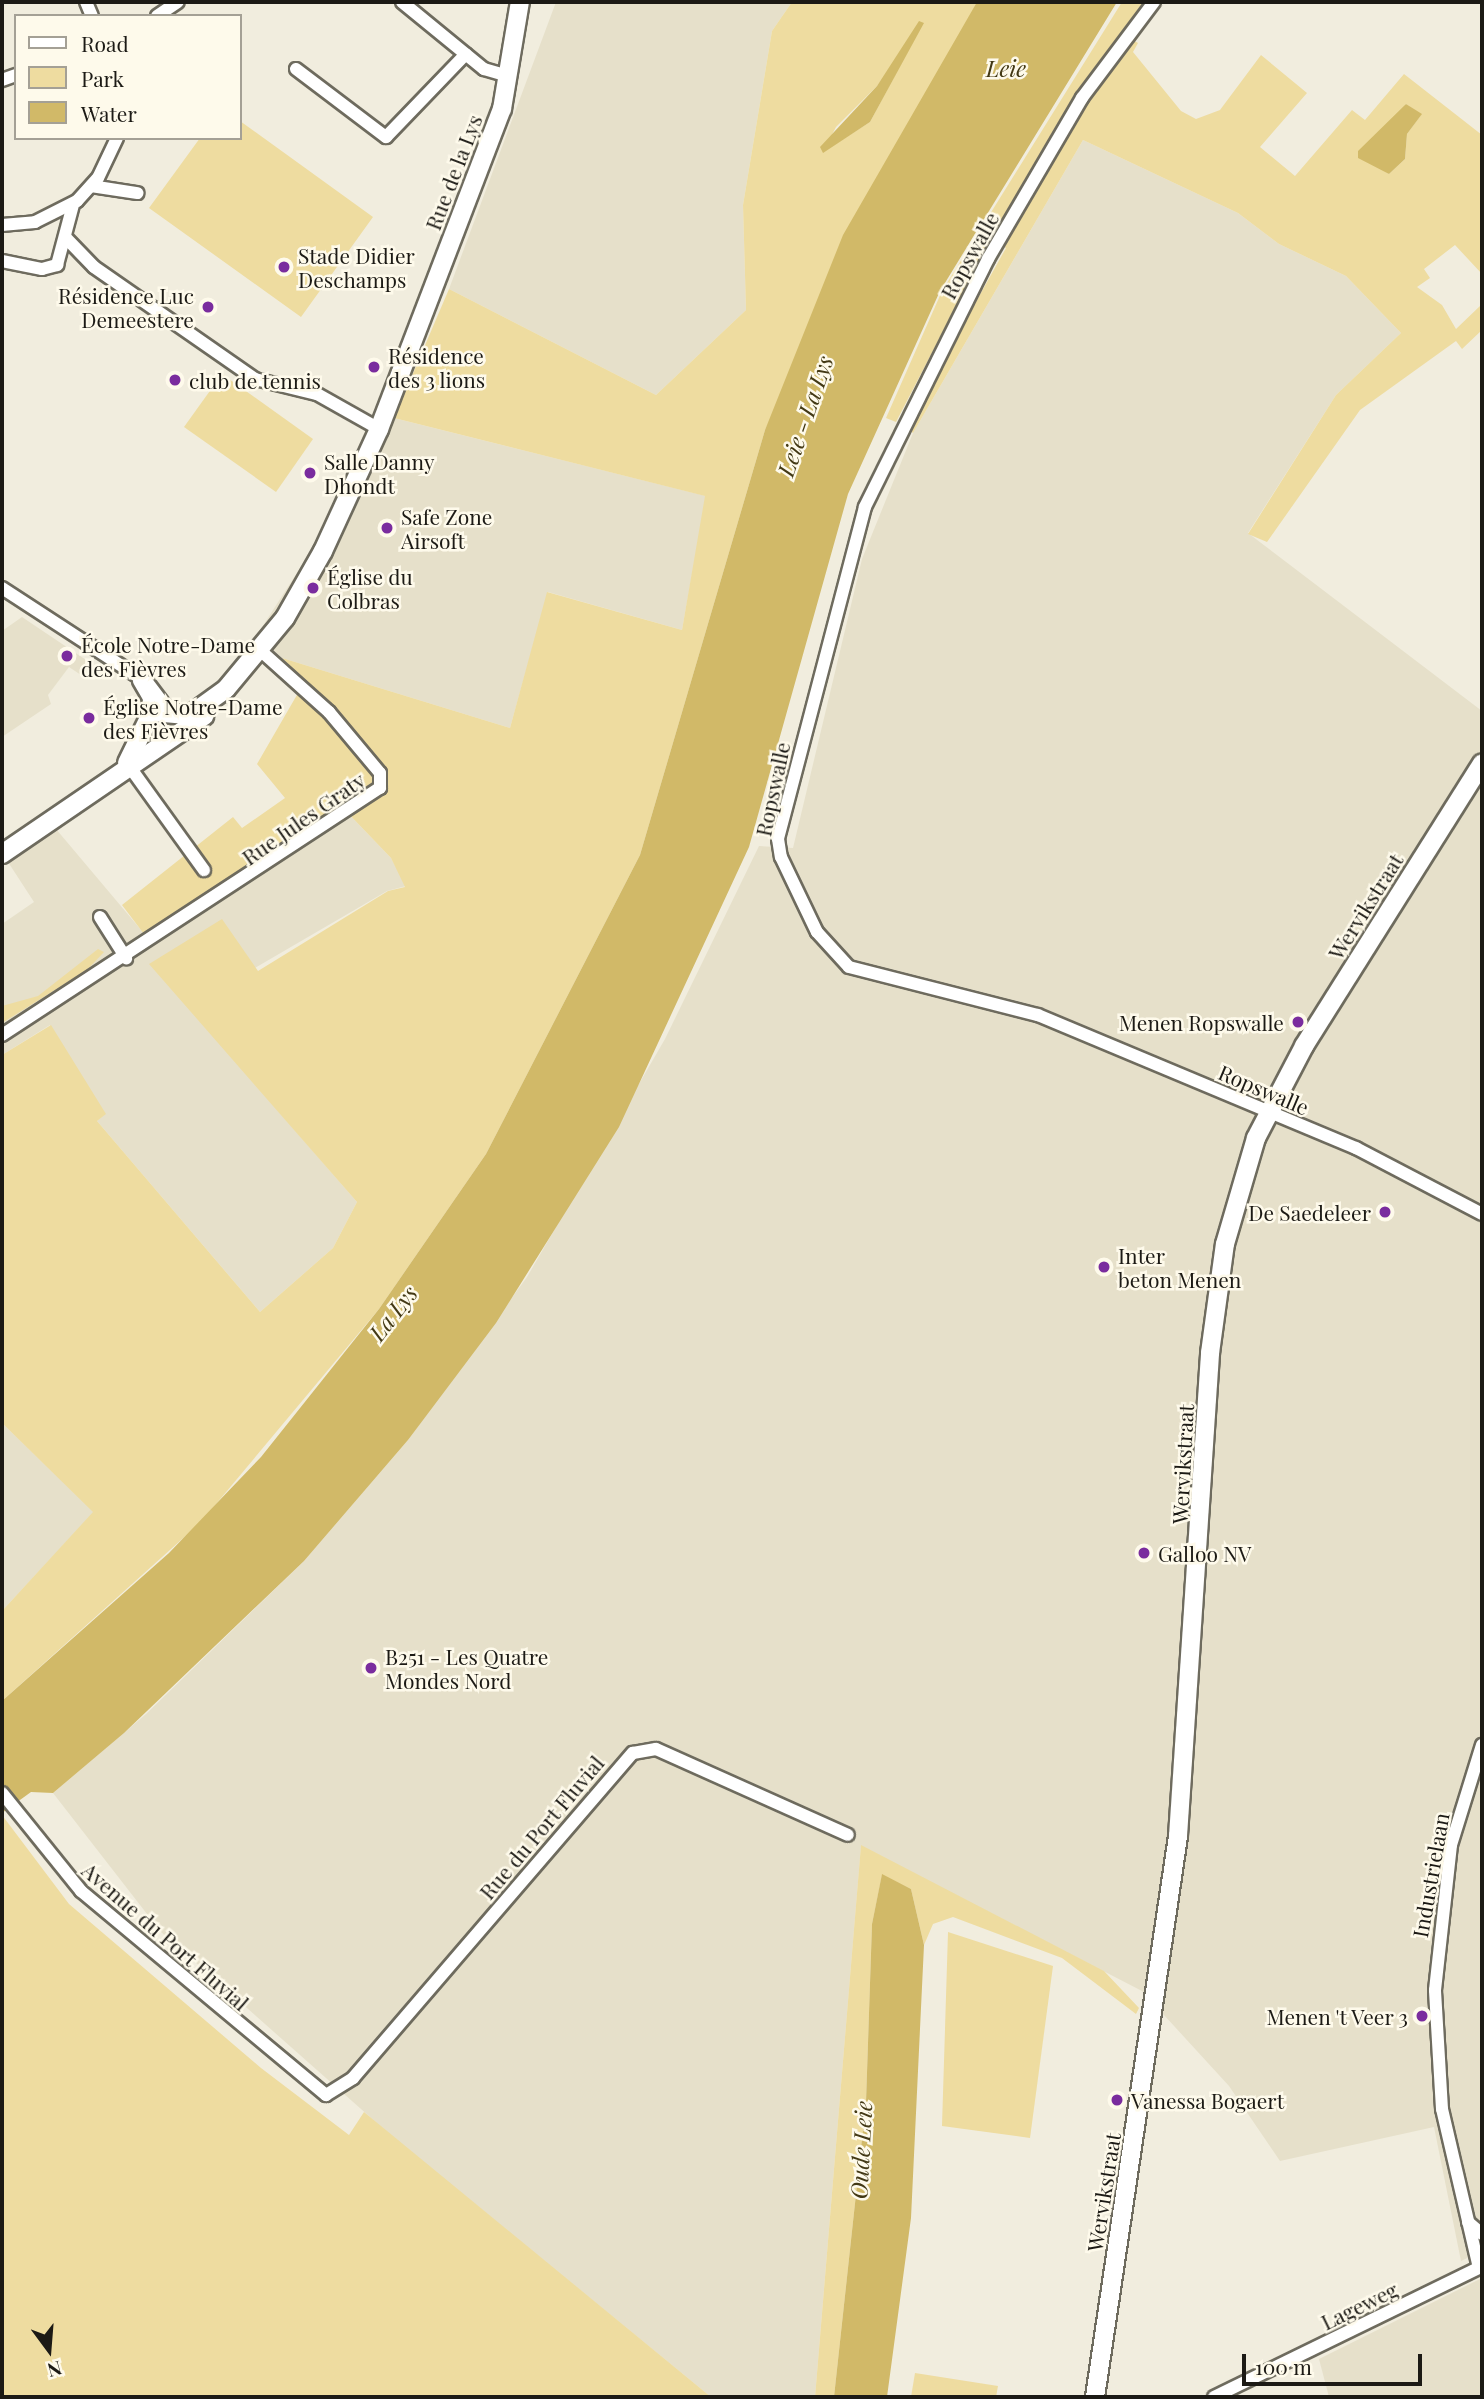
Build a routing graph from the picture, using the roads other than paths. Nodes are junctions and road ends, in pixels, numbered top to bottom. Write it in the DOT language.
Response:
graph roads {
  1 [pos="178,2"];
  2 [pos="401,2"];
  3 [pos="520,2"];
  4 [pos="531,2"];
  5 [pos="1154,2"];
  6 [pos="160,14"];
  7 [pos="515,37"];
  8 [pos="466,54"];
  9 [pos="296,69"];
  10 [pos="509,76"];
  11 [pos="116,140"];
  12 [pos="91,186"];
  13 [pos="137,193"];
  14 [pos="77,201"];
  15 [pos="45,219"];
  16 [pos="4,226"];
  17 [pos="65,235"];
  18 [pos="2,261"];
  19 [pos="59,263"];
  20 [pos="94,267"];
  21 [pos="379,429"];
  22 [pos="2,588"];
  23 [pos="260,650"];
  24 [pos="134,676"];
  25 [pos="226,689"];
  26 [pos="171,713"];
  27 [pos="146,721"];
  28 [pos="169,739"];
  29 [pos="127,763"];
  30 [pos="1482,763"];
  31 [pos="2,854"];
  32 [pos="204,870"];
  33 [pos="100,917"];
  34 [pos="126,958"];
  35 [pos="2,1035"];
  36 [pos="1269,1113"];
  37 [pos="1482,1214"];
  38 [pos="1482,1745"];
  39 [pos="2,1793"];
  40 [pos="848,1835"];
  41 [pos="321,2094"];
  42 [pos="1468,2222"];
  43 [pos="1482,2234"];
  44 [pos="1481,2267"];
  45 [pos="1096,2397"];
  46 [pos="1215,2397"];
  1 -- 6 [label="street"];
  2 -- 8 [label="street"];
  3 -- 7 [label="street, Rue de la Lys"];
  4 -- 7 [label="street, Rue de la Lys"];
  5 -- 36 [label="street, Ropswalle"];
  7 -- 10 [label="street, Rue de la Lys"];
  8 -- 9 [label="street"];
  8 -- 10 [label="street"];
  10 -- 21 [label="street, Rue de la Lys"];
  11 -- 12 [label="street"];
  12 -- 13 [label="street"];
  12 -- 14 [label="street"];
  14 -- 15 [label="street"];
  14 -- 17 [label="street"];
  15 -- 16 [label="street"];
  15 -- 17 [label="street"];
  17 -- 19 [label="street"];
  17 -- 20 [label="street"];
  18 -- 19 [label="street"];
  19 -- 20 [label="street"];
  20 -- 21 [label="street"];
  21 -- 23 [label="street, Rue de la Lys"];
  22 -- 24 [label="street"];
  23 -- 25 [label="street, Rue de la Lys"];
  23 -- 34 [label="street, Rue Jules Graty"];
  24 -- 26 [label="street"];
  24 -- 27 [label="street"];
  25 -- 26 [label="street, Rue de la Lys"];
  25 -- 28 [label="street, Rue de la Lys"];
  26 -- 27 [label="street"];
  26 -- 28 [label="street"];
  27 -- 28 [label="street"];
  27 -- 29 [label="street, Rue de la Lys"];
  28 -- 29 [label="street, Rue de la Lys"];
  29 -- 31 [label="street, Rue de la Lys"];
  29 -- 32 [label="street"];
  30 -- 36 [label="street, Wervikstraat"];
  33 -- 34 [label="street"];
  34 -- 35 [label="street, Rue Jules Graty"];
  36 -- 37 [label="street, Ropswalle"];
  36 -- 45 [label="street, Wervikstraat"];
  38 -- 42 [label="street, Industrielaan"];
  39 -- 41 [label="street, Avenue du Port Fluvial"];
  40 -- 41 [label="street, Rue du Port Fluvial"];
  42 -- 43 [label="street"];
  42 -- 44 [label="street, Industrielaan"];
  44 -- 46 [label="street, Lageweg"];
}
